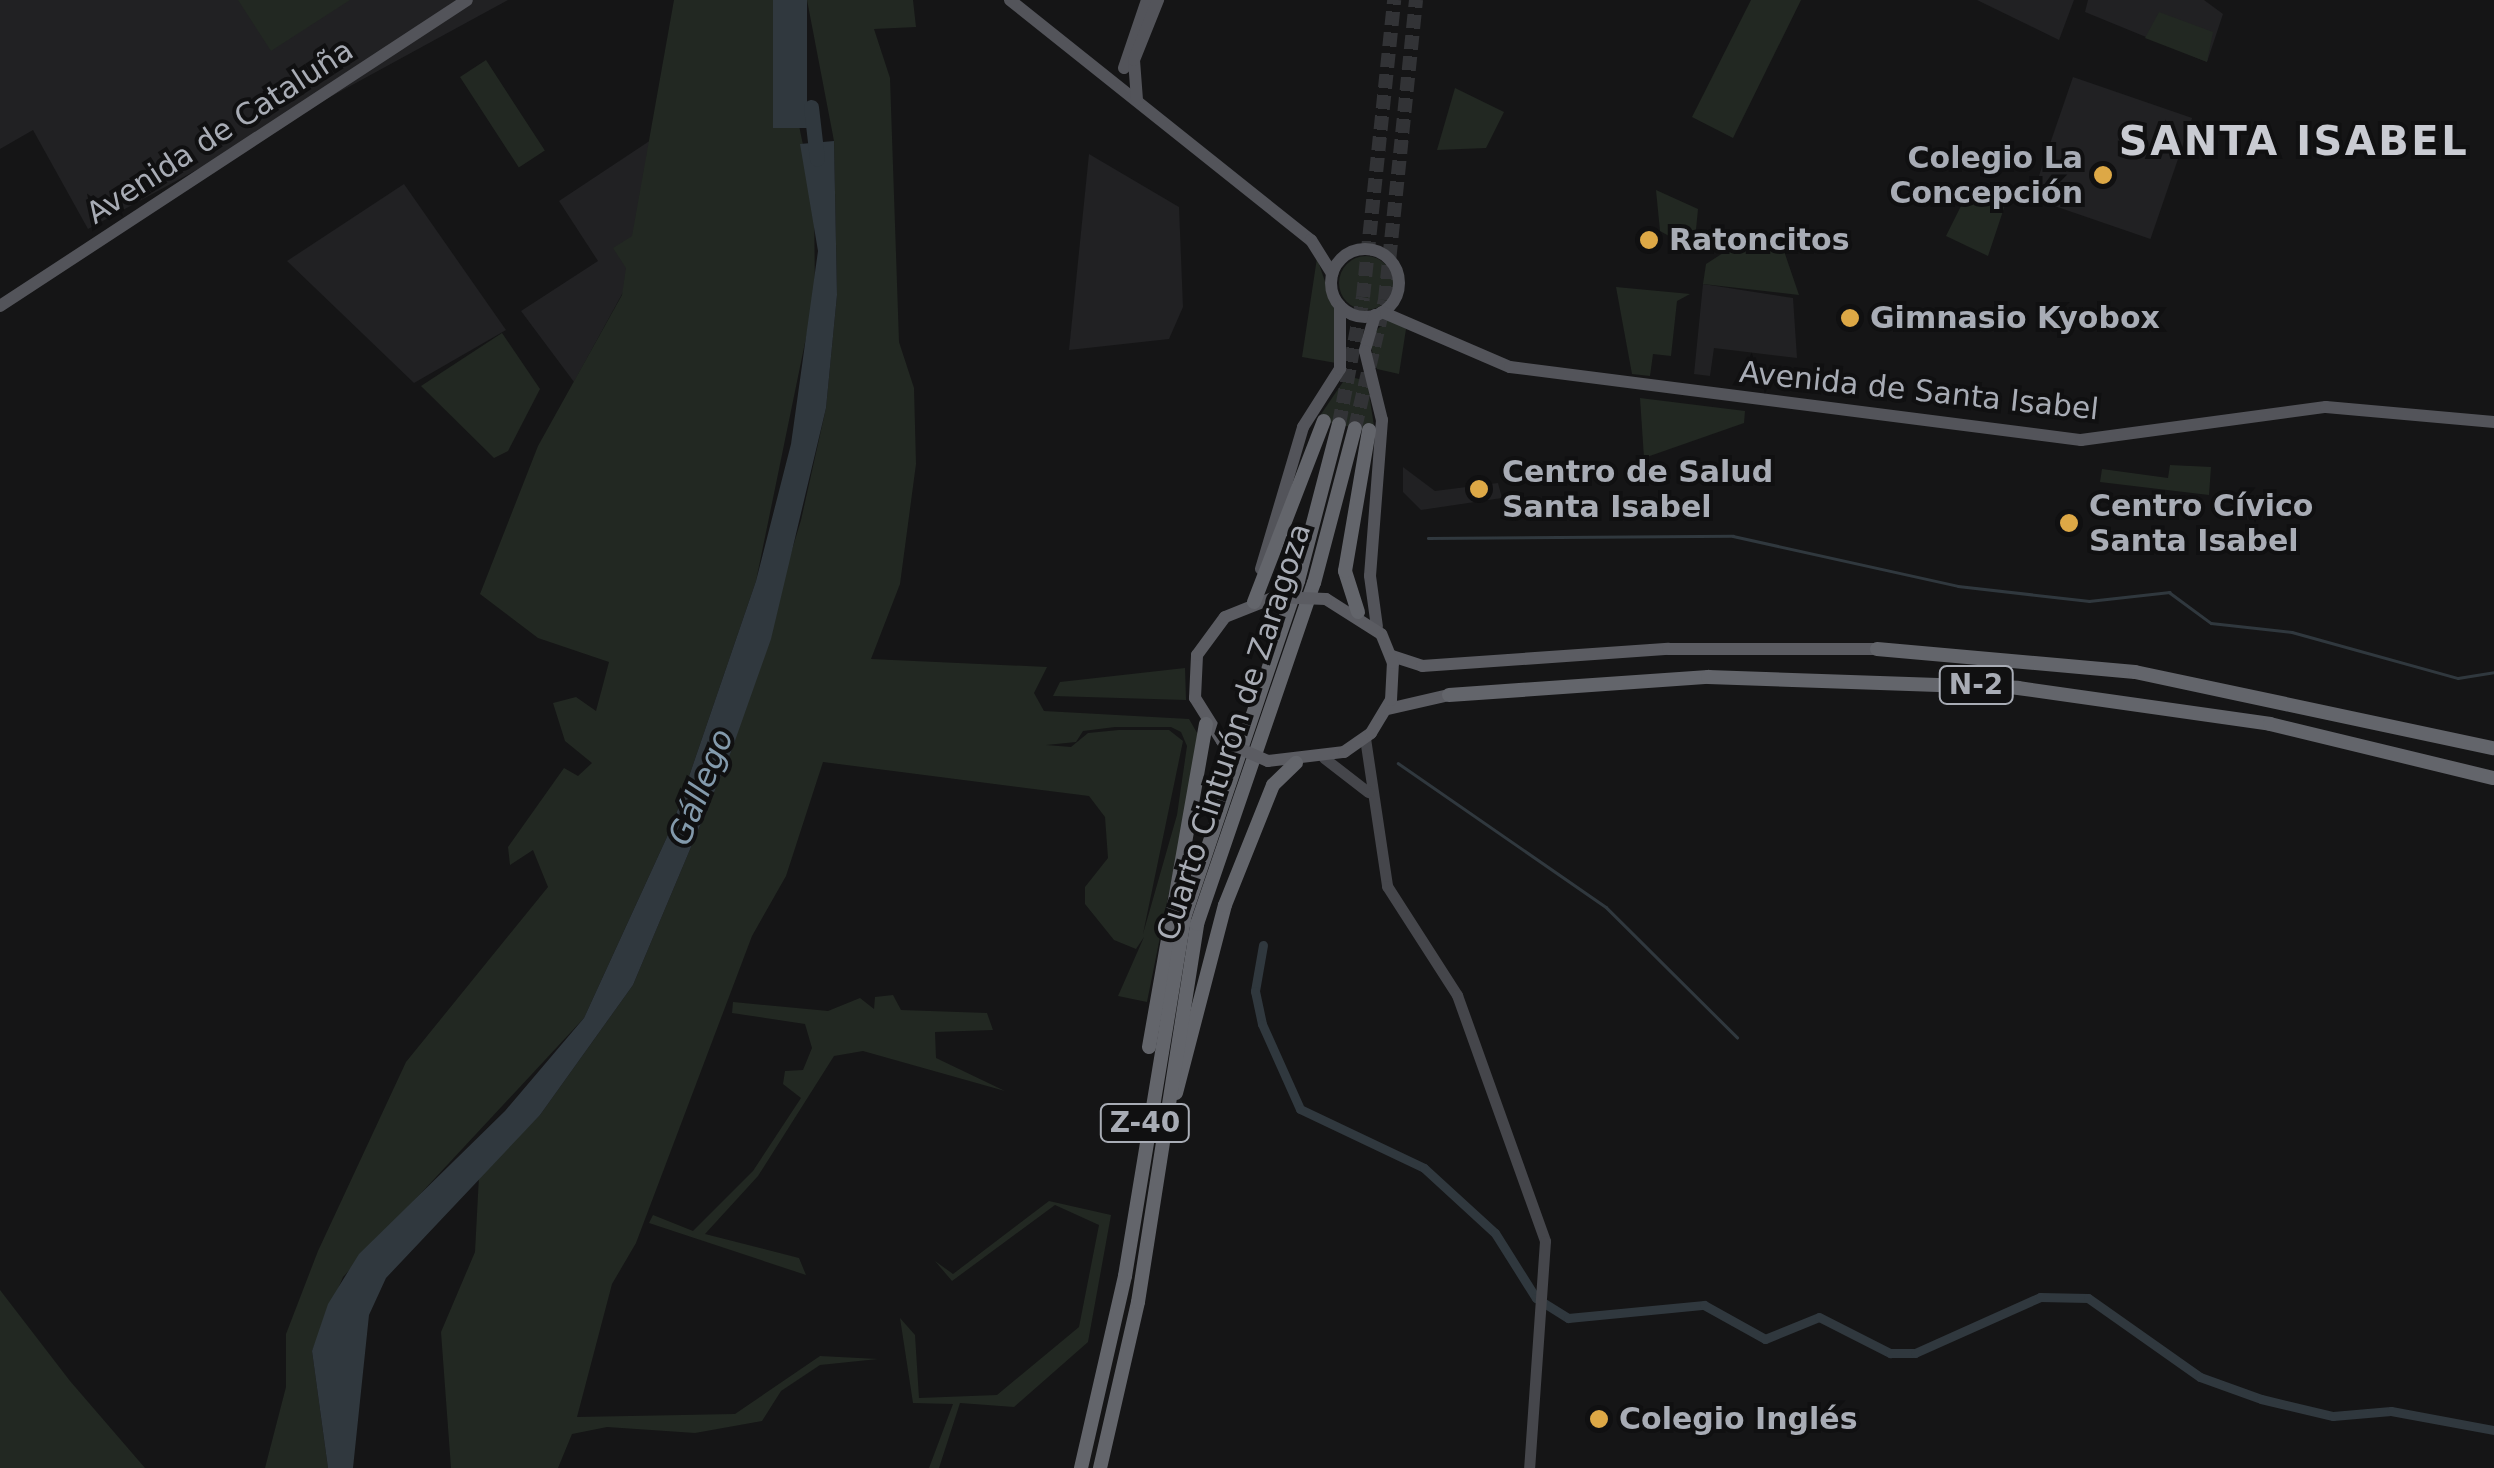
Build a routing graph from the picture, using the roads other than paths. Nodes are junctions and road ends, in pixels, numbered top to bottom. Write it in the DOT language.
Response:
graph roads {
  1 [pos="467,0"];
  2 [pos="1010,0"];
  3 [pos="1147,0"];
  4 [pos="1158,0"];
  5 [pos="1128,60"];
  6 [pos="1093,65"];
  7 [pos="1113,81"];
  8 [pos="1137,100"];
  9 [pos="1312,240"];
  10 [pos="1346,255"];
  11 [pos="1332,274"];
  12 [pos="1398,291"];
  13 [pos="0,306"];
  14 [pos="1340,306"];
  15 [pos="1378,314"];
  16 [pos="1411,318"];
  17 [pos="2494,422"];
  18 [pos="1250,603"];
  19 [pos="1358,612"];
  20 [pos="1377,627"];
  21 [pos="1877,649"];
  22 [pos="1392,656"];
  23 [pos="1450,695"];
  24 [pos="1388,709"];
  25 [pos="1206,724"];
  26 [pos="1366,738"];
  27 [pos="2494,748"];
  28 [pos="1324,758"];
  29 [pos="1296,762"];
  30 [pos="2494,778"];
  31 [pos="1369,793"];
  32 [pos="1144,1132"];
  33 [pos="1156,1185"];
  34 [pos="1082,1468"];
  35 [pos="1100,1468"];
  36 [pos="1529,1468"];
  1 -- 13 [label="main road, Avenida de Cataluña"];
  2 -- 6 [label="main road"];
  3 -- 5 [label="main road"];
  4 -- 5 [label="main road"];
  5 -- 6 [label="main road"];
  5 -- 7 [label="main road"];
  5 -- 8 [label="main road"];
  6 -- 7 [label="main road"];
  7 -- 8 [label="main road"];
  8 -- 9 [label="main road"];
  9 -- 10 [label="main road"];
  9 -- 11 [label="main road"];
  10 -- 11 [label="main road"];
  10 -- 12 [label="main road"];
  11 -- 14 [label="main road"];
  12 -- 15 [label="main road"];
  12 -- 16 [label="main road"];
  14 -- 15 [label="main road"];
  14 -- 18 [label="main road"];
  15 -- 16 [label="main road, Avenida de Santa Isabel"];
  15 -- 20 [label="main road"];
  16 -- 17 [label="main road, Avenida de Santa Isabel"];
  18 -- 19 [label="highway, bridge"];
  18 -- 25 [label="highway"];
  18 -- 32 [label="highway, Z-40"];
  19 -- 20 [label="highway"];
  19 -- 33 [label="highway, Cuarto Cinturón de Zaragoza / Z-40"];
  20 -- 22 [label="highway"];
  21 -- 22 [label="highway, N-2"];
  21 -- 27 [label="highway, N-2"];
  22 -- 24 [label="highway"];
  23 -- 24 [label="highway, N-2"];
  23 -- 30 [label="highway, N-2"];
  24 -- 26 [label="highway"];
  25 -- 29 [label="highway, bridge"];
  25 -- 32 [label="highway"];
  26 -- 28 [label="highway"];
  26 -- 31 [label="main road"];
  28 -- 29 [label="highway"];
  28 -- 31 [label="main road"];
  29 -- 33 [label="highway"];
  31 -- 36 [label="main road"];
  32 -- 34 [label="highway, Z-40"];
  33 -- 35 [label="highway, Cuarto Cinturón de Zaragoza / Z-40"];
}
